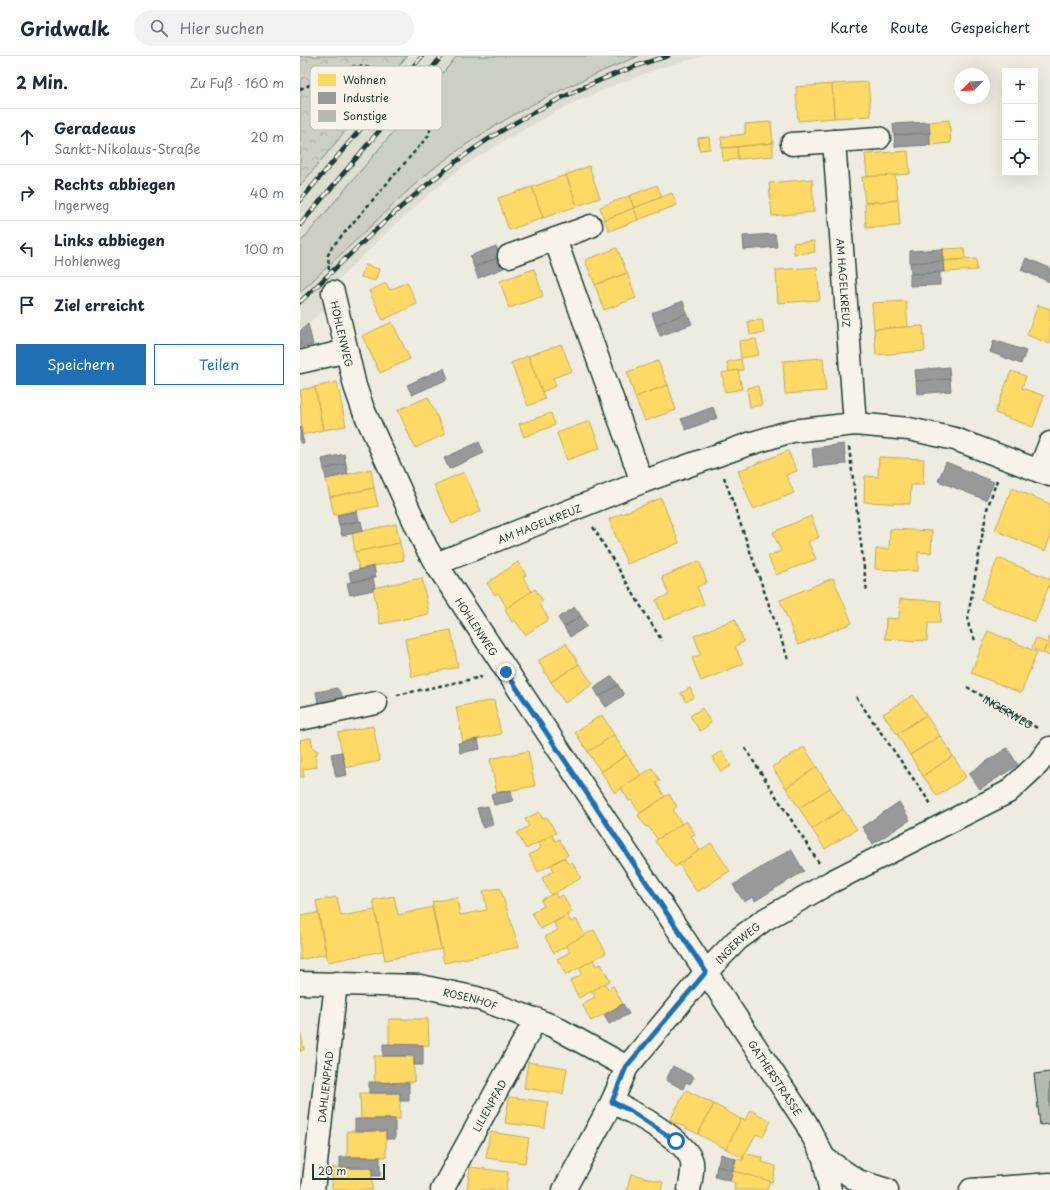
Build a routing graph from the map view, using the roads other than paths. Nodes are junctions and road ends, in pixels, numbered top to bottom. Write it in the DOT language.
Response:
graph roads {
  1 [pos="879,138"];
  2 [pos="834,141"];
  3 [pos="792,144"];
  4 [pos="591,226"];
  5 [pos="555,239"];
  6 [pos="509,256"];
  7 [pos="331,283"];
  8 [pos="347,351"];
  9 [pos="300,362"];
  10 [pos="851,425"];
  11 [pos="1050,443"];
  12 [pos="1044,473"];
  13 [pos="642,482"];
  14 [pos="436,564"];
  15 [pos="376,703"];
  16 [pos="300,719"];
  17 [pos="1047,740"];
  18 [pos="706,972"];
  19 [pos="300,983"];
  20 [pos="336,983"];
  21 [pos="536,1019"];
  22 [pos="626,1067"];
  23 [pos="612,1102"];
  24 [pos="824,1158"];
  25 [pos="1050,1184"];
  26 [pos="313,1190"];
  27 [pos="442,1190"];
  28 [pos="564,1190"];
  29 [pos="689,1190"];
  30 [pos="830,1190"];
  31 [pos="886,1190"];
  32 [pos="971,1190"];
  1 -- 2 [label="street"];
  2 -- 3 [label="street"];
  2 -- 10 [label="street, AM HAGELKREUZ"];
  4 -- 5 [label="street"];
  5 -- 6 [label="street"];
  5 -- 13 [label="street"];
  7 -- 8 [label="street, HOHLENWEG"];
  8 -- 9 [label="street"];
  8 -- 14 [label="street, HOHLENWEG"];
  10 -- 12 [label="street, AM HAGELKREUZ"];
  10 -- 13 [label="street, AM HAGELKREUZ"];
  11 -- 12 [label="street, AM HAGELKREUZ"];
  13 -- 14 [label="street, AM HAGELKREUZ"];
  14 -- 18 [label="street, HOHLENWEG"];
  15 -- 16 [label="street"];
  17 -- 18 [label="street, INGERWEG"];
  18 -- 22 [label="street, INGERWEG"];
  18 -- 24 [label="street, GATHERSTRASSE"];
  19 -- 20 [label="street, ROSENHOF"];
  20 -- 21 [label="street, ROSENHOF"];
  20 -- 26 [label="street, DAHLIENPFAD"];
  21 -- 22 [label="street, ROSENHOF"];
  21 -- 27 [label="street, LILIENPFAD"];
  22 -- 23 [label="street, INGERWEG"];
  23 -- 28 [label="street, INGERWEG"];
  23 -- 29 [label="street"];
  24 -- 30 [label="street, GATHERSTRASSE"];
  24 -- 31 [label="street"];
  25 -- 32 [label="street"];
}
